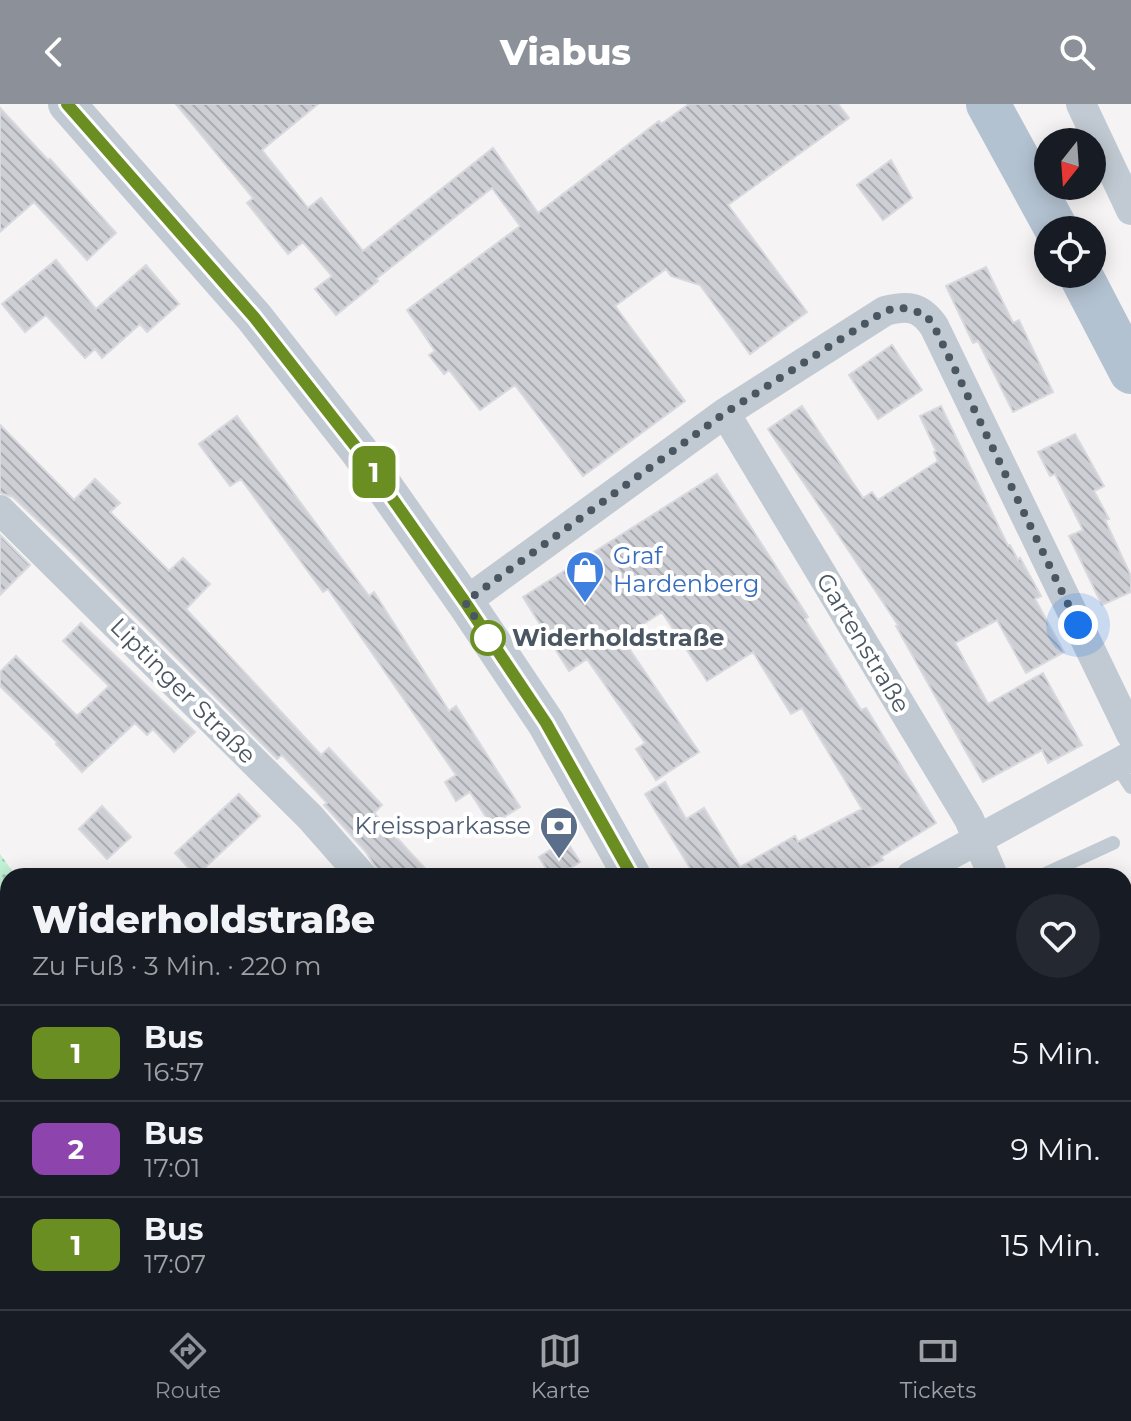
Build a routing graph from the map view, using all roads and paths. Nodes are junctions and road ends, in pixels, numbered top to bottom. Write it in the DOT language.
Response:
graph roads {
  1 [pos="67,104"];
  2 [pos="988,104"];
  3 [pos="1081,104"];
  4 [pos="1131,210"];
  5 [pos="1049,216"];
  6 [pos="1087,288"];
  7 [pos="1131,372"];
  8 [pos="725,413"];
  9 [pos="0,510"];
  10 [pos="465,602"];
  11 [pos="1131,734"];
  12 [pos="1126,769"];
  13 [pos="978,841"];
  14 [pos="1113,843"];
  15 [pos="355,868"];
  16 [pos="628,868"];
  17 [pos="926,868"];
  18 [pos="990,868"];
  19 [pos="1058,868"];
  1 -- 10 [label="street"];
  2 -- 5 [label="main road"];
  3 -- 4 [label="street"];
  6 -- 7 [label="main road"];
  8 -- 10 [label="street"];
  8 -- 11 [label="street"];
  8 -- 13 [label="street, Gartenstraße"];
  9 -- 15 [label="street, Liptinger Straße"];
  10 -- 16 [label="street"];
  12 -- 13 [label="street"];
  13 -- 17 [label="street"];
  13 -- 18 [label="street, Gartenstraße"];
  14 -- 19 [label="lane"];
}
